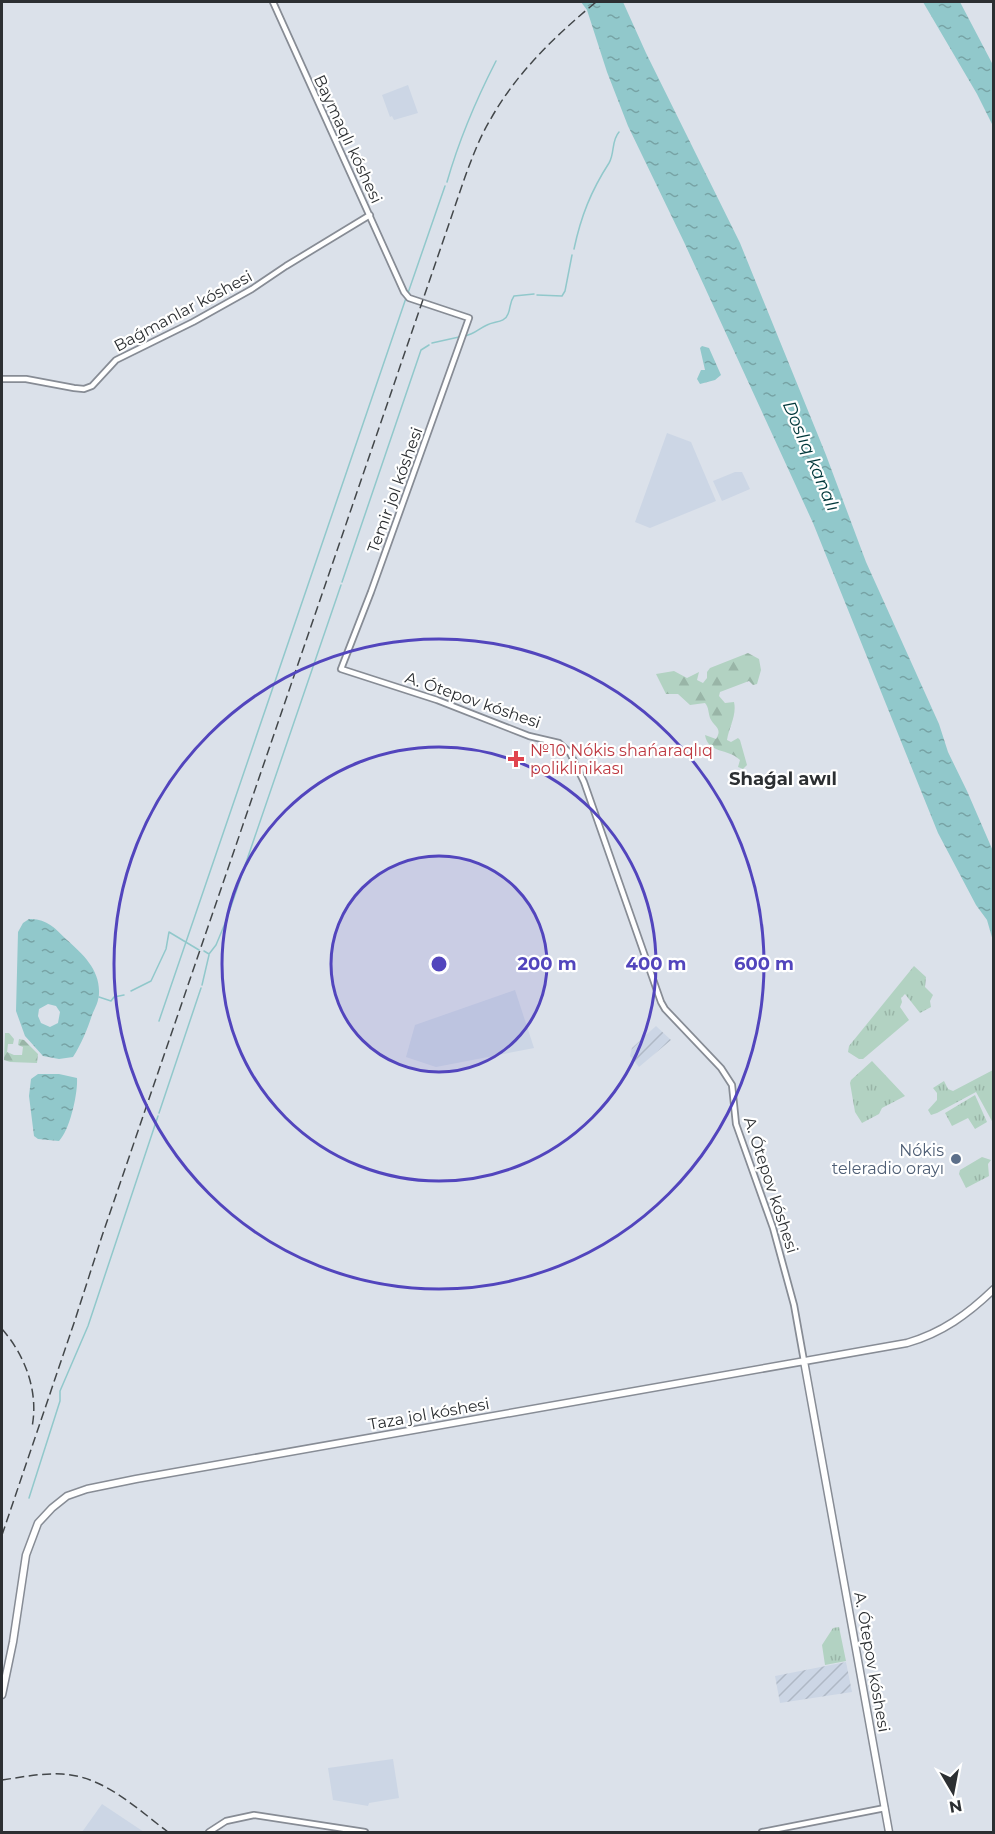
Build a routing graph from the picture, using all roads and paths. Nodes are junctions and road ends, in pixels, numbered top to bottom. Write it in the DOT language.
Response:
graph roads {
  1 [pos="273,2"];
  2 [pos="370,215"];
  3 [pos="469,318"];
  4 [pos="2,379"];
  5 [pos="341,669"];
  6 [pos="993,1289"];
  7 [pos="804,1361"];
  8 [pos="2,1695"];
  9 [pos="885,1808"];
  10 [pos="209,1833"];
  11 [pos="365,1833"];
  12 [pos="762,1833"];
  13 [pos="889,1833"];
  1 -- 2 [label="street, Baymaqlı kóshesi"];
  2 -- 3 [label="street, Baymaqlı kóshesi"];
  2 -- 4 [label="street, Baǵmanlar kóshesi"];
  3 -- 5 [label="street, Temir jol kóshesi"];
  5 -- 7 [label="street, A. Ótepov kóshesi"];
  6 -- 7 [label="main road, Taza jol kóshesi"];
  7 -- 8 [label="main road, Taza jol kóshesi"];
  7 -- 9 [label="main road, A. Ótepov kóshesi"];
  9 -- 12 [label="street"];
  9 -- 13 [label="main road, A. Ótepov kóshesi"];
  10 -- 11 [label="street"];
}
